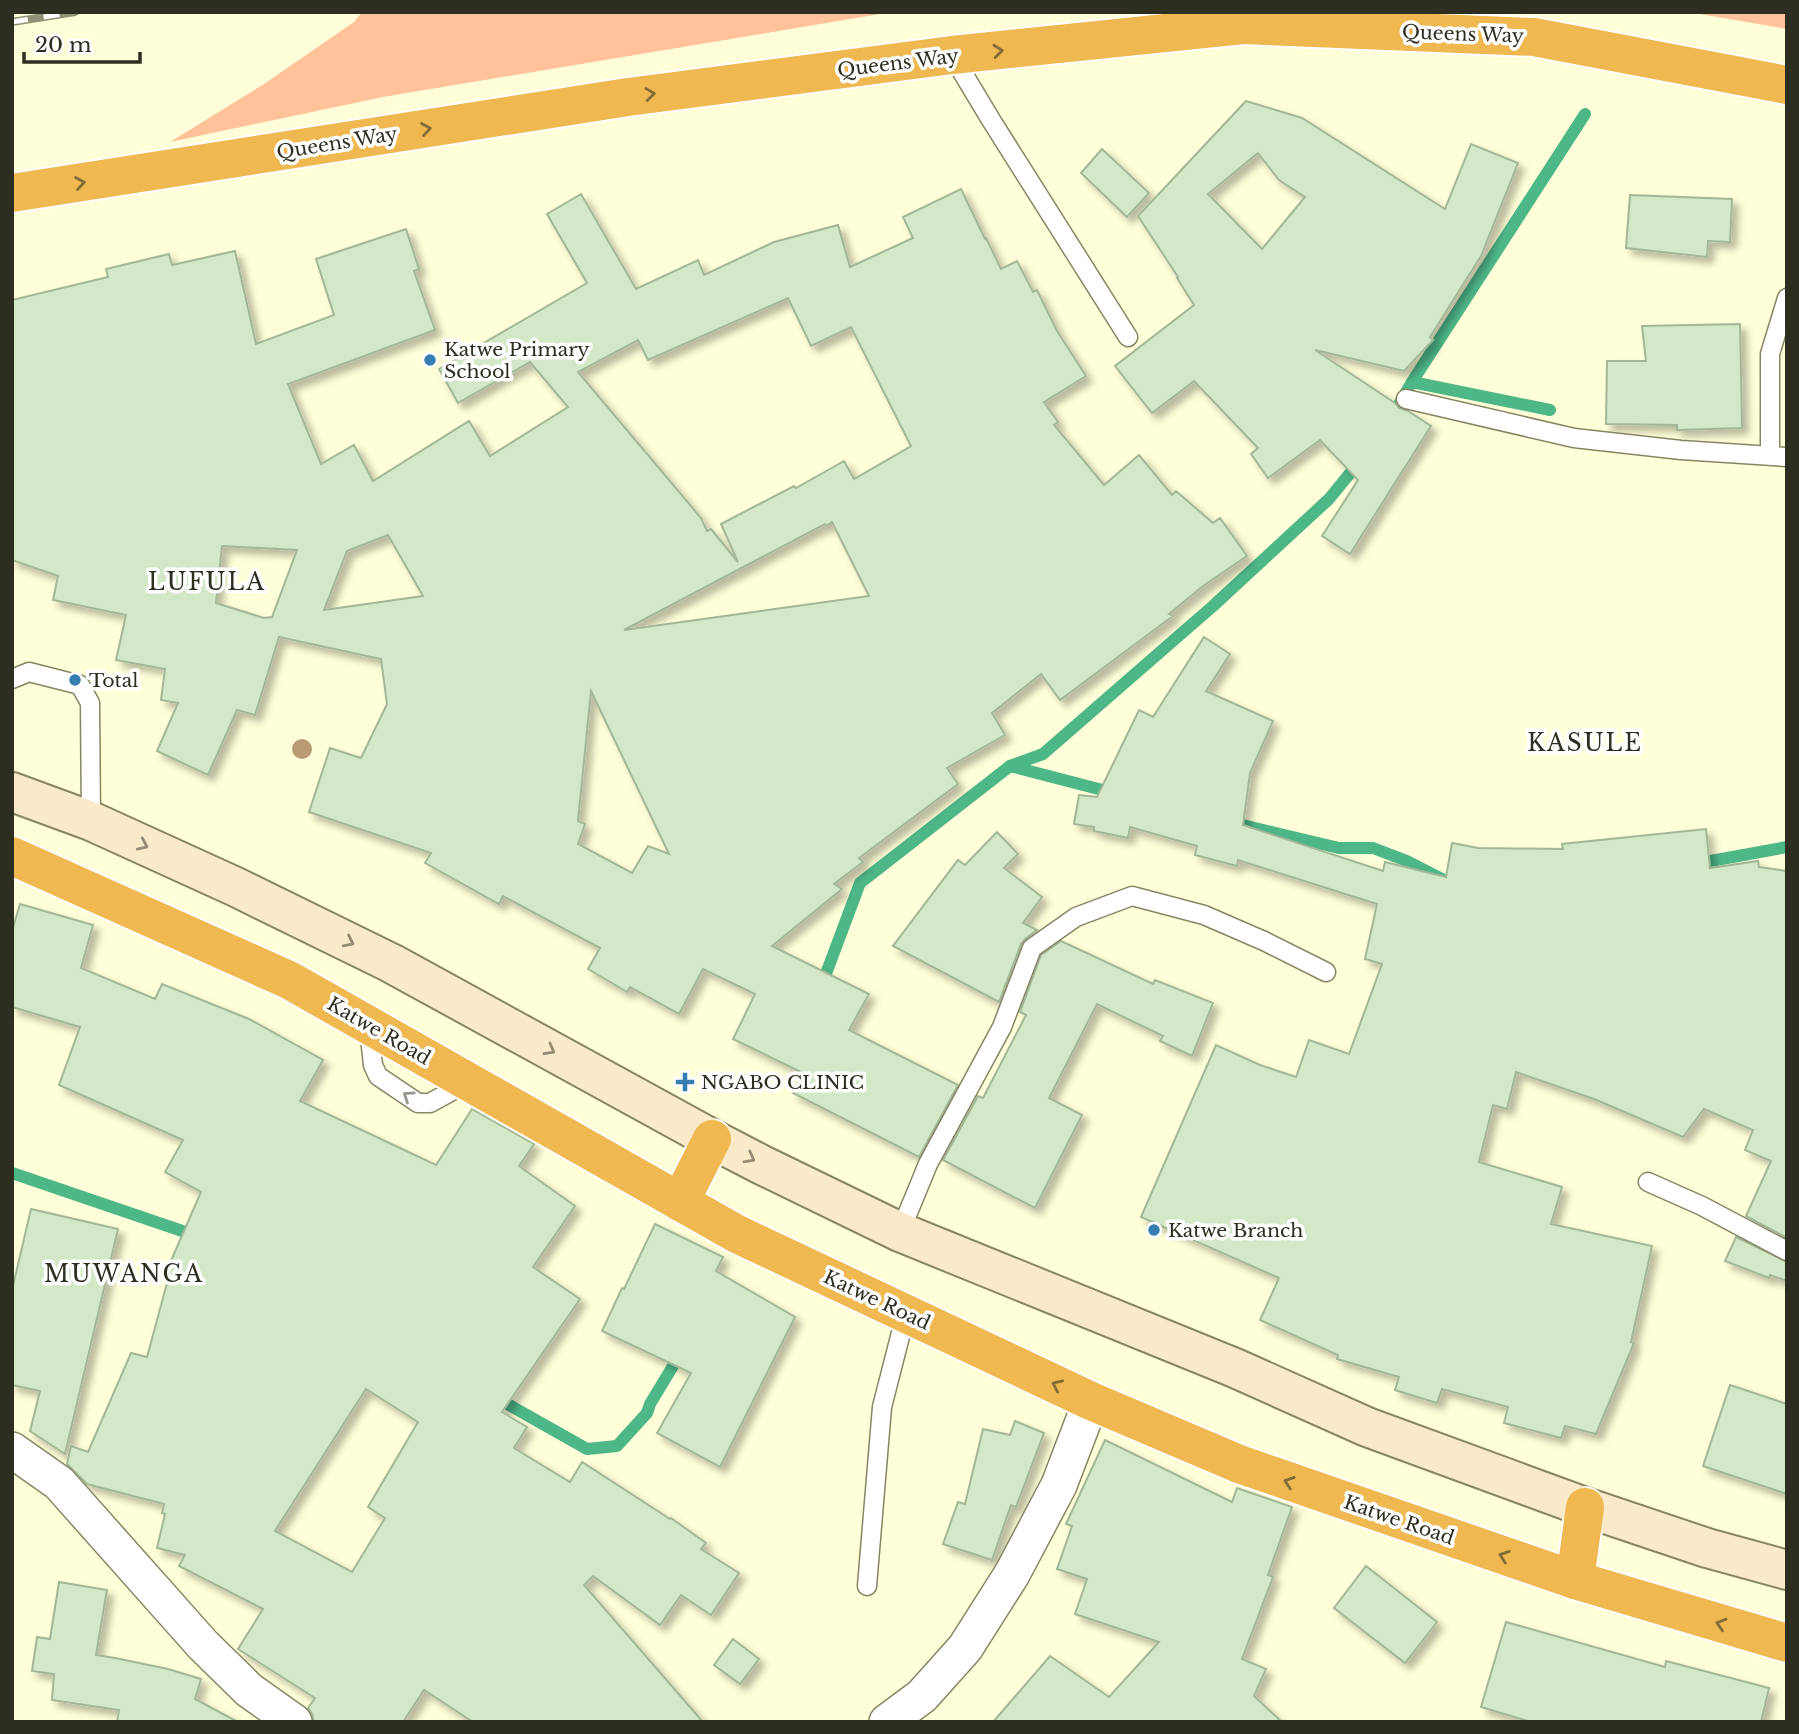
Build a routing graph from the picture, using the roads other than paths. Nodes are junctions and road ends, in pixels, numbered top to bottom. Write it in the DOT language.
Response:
graph roads {
  1 [pos="953,55"];
  2 [pos="1787,85"];
  3 [pos="12,193"];
  4 [pos="1787,298"];
  5 [pos="1128,337"];
  6 [pos="1406,399"];
  7 [pos="1778,456"];
  8 [pos="12,679"];
  9 [pos="12,792"];
  10 [pos="91,821"];
  11 [pos="12,856"];
  12 [pos="1326,972"];
  13 [pos="712,1139"];
  14 [pos="1648,1182"];
  15 [pos="680,1202"];
  16 [pos="901,1232"];
  17 [pos="1787,1251"];
  18 [pos="906,1313"];
  19 [pos="1091,1401"];
  20 [pos="12,1450"];
  21 [pos="1586,1507"];
  22 [pos="1787,1570"];
  23 [pos="1575,1580"];
  24 [pos="867,1586"];
  25 [pos="1787,1643"];
  26 [pos="294,1722"];
  27 [pos="887,1722"];
  1 -- 2 [label="highway, Queens Way, one-way"];
  3 -- 1 [label="highway, Queens Way, one-way"];
  1 -- 5 [label="lane"];
  4 -- 7 [label="lane"];
  6 -- 7 [label="lane"];
  8 -- 10 [label="lane"];
  9 -- 10 [label="street"];
  10 -- 13 [label="street, one-way"];
  15 -- 11 [label="highway, Katwe Road, one-way"];
  12 -- 16 [label="lane"];
  13 -- 15 [label="highway"];
  13 -- 16 [label="street, one-way"];
  14 -- 17 [label="lane"];
  15 -- 18 [label="highway, Katwe Road"];
  16 -- 21 [label="street"];
  19 -- 18 [label="highway, Katwe Road, one-way"];
  18 -- 24 [label="lane"];
  23 -- 19 [label="highway, Katwe Road, one-way"];
  19 -- 27 [label="street"];
  20 -- 26 [label="street"];
  21 -- 22 [label="street"];
  21 -- 23 [label="highway"];
  25 -- 23 [label="highway, Katwe Road, one-way"];
}
